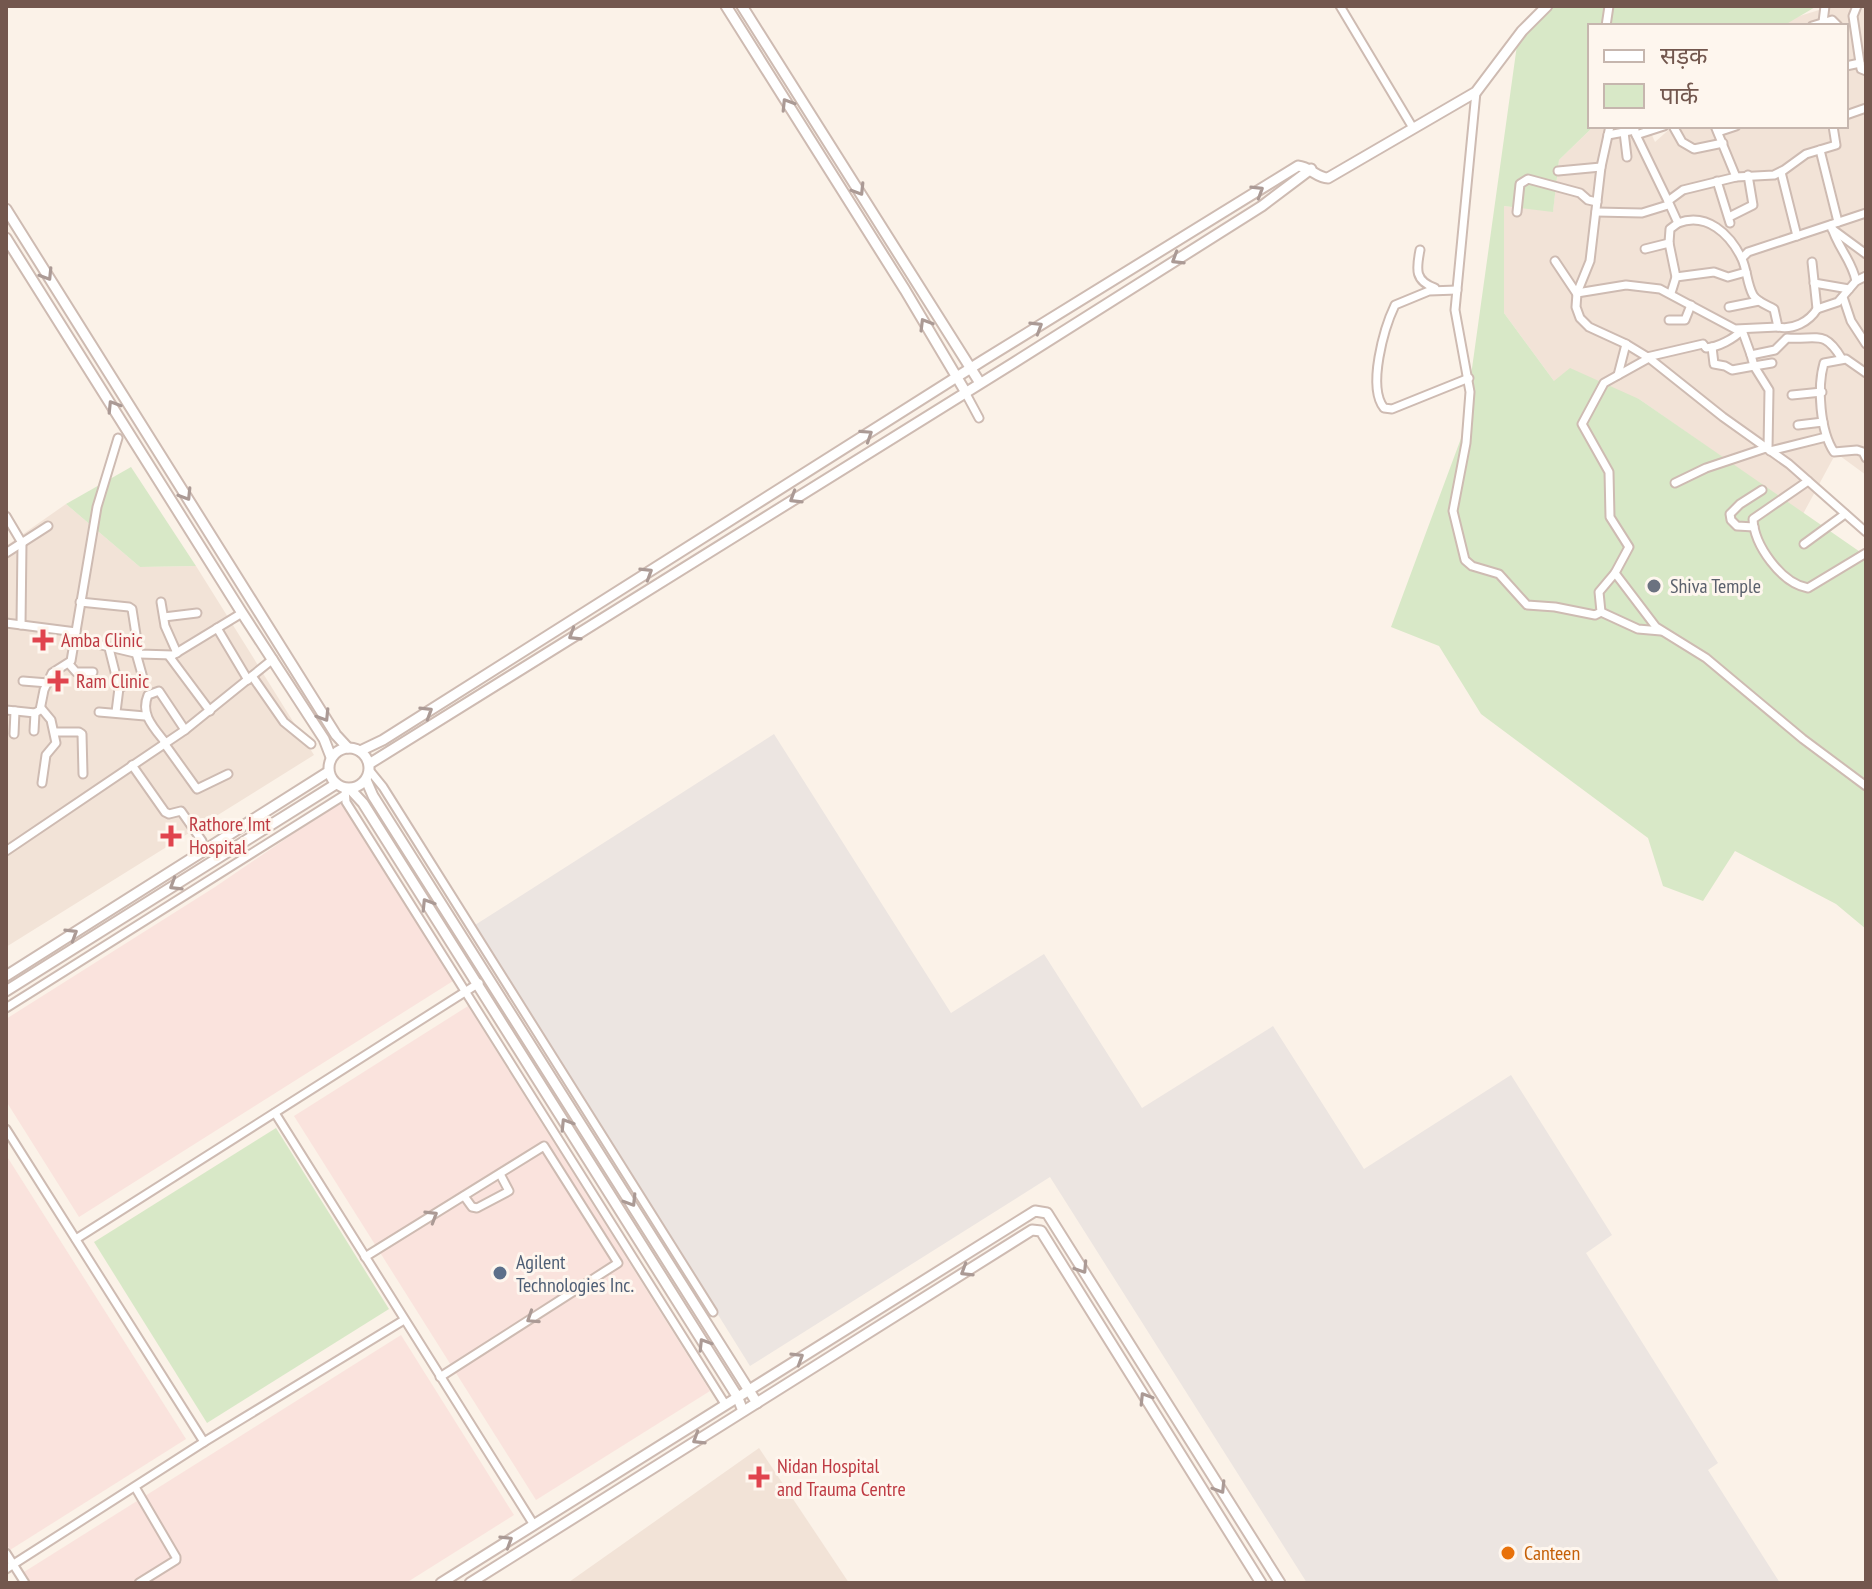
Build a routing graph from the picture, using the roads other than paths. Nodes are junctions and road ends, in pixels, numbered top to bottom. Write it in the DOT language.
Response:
graph roads {
  1 [pos="726,6"];
  2 [pos="742,6"];
  3 [pos="1340,6"];
  4 [pos="1547,6"];
  5 [pos="1825,6"];
  6 [pos="1857,6"];
  7 [pos="1823,22"];
  8 [pos="1818,24"];
  9 [pos="1837,24"];
  10 [pos="1860,63"];
  11 [pos="1848,66"];
  12 [pos="1866,71"];
  13 [pos="1476,92"];
  14 [pos="1413,128"];
  15 [pos="1610,128"];
  16 [pos="1674,128"];
  17 [pos="1833,128"];
  18 [pos="1716,129"];
  19 [pos="1634,130"];
  20 [pos="1624,132"];
  21 [pos="1608,135"];
  22 [pos="1723,143"];
  23 [pos="1820,150"];
  24 [pos="1627,157"];
  25 [pos="1601,167"];
  26 [pos="1311,169"];
  27 [pos="1558,171"];
  28 [pos="1781,172"];
  29 [pos="1748,175"];
  30 [pos="1736,177"];
  31 [pos="1717,181"];
  32 [pos="1597,202"];
  33 [pos="1668,203"];
  34 [pos="6,209"];
  35 [pos="1517,212"];
  36 [pos="1596,212"];
  37 [pos="1866,213"];
  38 [pos="1678,223"];
  39 [pos="1834,225"];
  40 [pos="1797,236"];
  41 [pos="6,238"];
  42 [pos="1669,243"];
  43 [pos="1645,249"];
  44 [pos="1420,250"];
  45 [pos="1866,254"];
  46 [pos="1742,258"];
  47 [pos="1555,261"];
  48 [pos="1812,262"];
  49 [pos="1746,272"];
  50 [pos="1866,276"];
  51 [pos="1676,277"];
  52 [pos="1856,281"];
  53 [pos="917,283"];
  54 [pos="1814,283"];
  55 [pos="1849,289"];
  56 [pos="905,290"];
  57 [pos="1441,290"];
  58 [pos="1457,290"];
  59 [pos="1577,293"];
  60 [pos="1671,293"];
  61 [pos="1843,297"];
  62 [pos="1759,301"];
  63 [pos="1691,305"];
  64 [pos="1729,307"];
  65 [pos="1817,309"];
  66 [pos="1669,320"];
  67 [pos="1781,327"];
  68 [pos="1794,327"];
  69 [pos="1742,330"];
  70 [pos="1787,338"];
  71 [pos="1797,339"];
  72 [pos="1626,344"];
  73 [pos="1866,344"];
  74 [pos="1712,347"];
  75 [pos="1751,355"];
  76 [pos="1648,358"];
  77 [pos="1842,359"];
  78 [pos="1772,363"];
  79 [pos="1754,366"];
  80 [pos="971,369"];
  81 [pos="1866,373"];
  82 [pos="1618,375"];
  83 [pos="956,377"];
  84 [pos="1469,378"];
  85 [pos="980,383"];
  86 [pos="965,391"];
  87 [pos="1822,392"];
  88 [pos="1792,395"];
  89 [pos="979,418"];
  90 [pos="1823,422"];
  91 [pos="1798,425"];
  92 [pos="1826,437"];
  93 [pos="118,438"];
  94 [pos="1768,450"];
  95 [pos="1866,458"];
  96 [pos="1808,481"];
  97 [pos="1675,483"];
  98 [pos="1762,490"];
  99 [pos="1845,514"];
  100 [pos="6,516"];
  101 [pos="48,526"];
  102 [pos="1754,527"];
  103 [pos="1865,531"];
  104 [pos="22,543"];
  105 [pos="1804,544"];
  106 [pos="6,553"];
  107 [pos="1866,553"];
  108 [pos="234,573"];
  109 [pos="1615,573"];
  110 [pos="222,581"];
  111 [pos="80,602"];
  112 [pos="161,602"];
  113 [pos="1601,612"];
  114 [pos="197,613"];
  115 [pos="242,613"];
  116 [pos="164,617"];
  117 [pos="6,623"];
  118 [pos="21,625"];
  119 [pos="217,628"];
  120 [pos="1661,631"];
  121 [pos="76,636"];
  122 [pos="109,648"];
  123 [pos="137,654"];
  124 [pos="173,655"];
  125 [pos="273,659"];
  126 [pos="69,664"];
  127 [pos="93,672"];
  128 [pos="250,678"];
  129 [pos="23,681"];
  130 [pos="48,683"];
  131 [pos="119,688"];
  132 [pos="10,710"];
  133 [pos="38,710"];
  134 [pos="210,711"];
  135 [pos="99,712"];
  136 [pos="116,712"];
  137 [pos="145,716"];
  138 [pos="185,730"];
  139 [pos="34,731"];
  140 [pos="55,732"];
  141 [pos="14,734"];
  142 [pos="164,743"];
  143 [pos="311,744"];
  144 [pos="348,748"];
  145 [pos="360,751"];
  146 [pos="331,757"];
  147 [pos="132,765"];
  148 [pos="328,772"];
  149 [pos="368,772"];
  150 [pos="83,774"];
  151 [pos="228,774"];
  152 [pos="42,783"];
  153 [pos="1866,786"];
  154 [pos="343,789"];
  155 [pos="202,841"];
  156 [pos="6,851"];
  157 [pos="6,976"];
  158 [pos="489,976"];
  159 [pos="477,983"];
  160 [pos="6,991"];
  161 [pos="466,991"];
  162 [pos="6,1008"];
  163 [pos="275,1113"];
  164 [pos="6,1129"];
  165 [pos="500,1174"];
  166 [pos="464,1196"];
  167 [pos="1047,1213"];
  168 [pos="1037,1229"];
  169 [pos="76,1239"];
  170 [pos="365,1257"];
  171 [pos="673,1259"];
  172 [pos="404,1320"];
  173 [pos="440,1377"];
  174 [pos="749,1389"];
  175 [pos="737,1396"];
  176 [pos="757,1403"];
  177 [pos="725,1404"];
  178 [pos="743,1411"];
  179 [pos="204,1442"];
  180 [pos="135,1487"];
  181 [pos="534,1525"];
  182 [pos="6,1553"];
  183 [pos="10,1567"];
  184 [pos="456,1573"];
  185 [pos="25,1583"];
  186 [pos="139,1583"];
  187 [pos="441,1583"];
  188 [pos="462,1583"];
  189 [pos="470,1583"];
  190 [pos="1261,1583"];
  191 [pos="1280,1583"];
  56 -- 1 [label="street, one-way"];
  2 -- 53 [label="street, one-way"];
  3 -- 14 [label="street"];
  4 -- 13 [label="street"];
  5 -- 7 [label="street"];
  6 -- 10 [label="street"];
  7 -- 8 [label="street"];
  7 -- 9 [label="street"];
  10 -- 11 [label="street"];
  10 -- 12 [label="street"];
  13 -- 14 [label="street"];
  13 -- 58 [label="street"];
  14 -- 26 [label="street"];
  15 -- 21 [label="street"];
  16 -- 22 [label="street"];
  17 -- 23 [label="street"];
  18 -- 22 [label="street"];
  19 -- 20 [label="street"];
  19 -- 33 [label="street"];
  20 -- 21 [label="street"];
  20 -- 24 [label="street"];
  21 -- 25 [label="street"];
  22 -- 30 [label="street"];
  23 -- 28 [label="street"];
  23 -- 39 [label="street"];
  25 -- 27 [label="street"];
  25 -- 32 [label="street"];
  80 -- 26 [label="street, one-way"];
  26 -- 85 [label="street, one-way"];
  28 -- 29 [label="street"];
  28 -- 40 [label="street"];
  29 -- 30 [label="street"];
  29 -- 31 [label="street"];
  30 -- 31 [label="street"];
  31 -- 33 [label="street"];
  32 -- 35 [label="street"];
  32 -- 36 [label="street"];
  33 -- 36 [label="street"];
  33 -- 38 [label="street"];
  34 -- 108 [label="street, one-way"];
  36 -- 59 [label="street"];
  37 -- 39 [label="street"];
  38 -- 42 [label="street"];
  38 -- 46 [label="street"];
  39 -- 40 [label="street"];
  39 -- 45 [label="street"];
  39 -- 52 [label="street"];
  40 -- 46 [label="street"];
  110 -- 41 [label="street, one-way"];
  42 -- 43 [label="street"];
  42 -- 51 [label="street"];
  44 -- 57 [label="street"];
  46 -- 49 [label="street"];
  47 -- 59 [label="street"];
  48 -- 54 [label="street"];
  49 -- 51 [label="street"];
  49 -- 62 [label="street"];
  50 -- 52 [label="street"];
  51 -- 60 [label="street"];
  52 -- 55 [label="street"];
  53 -- 56 [label="street"];
  53 -- 80 [label="street"];
  54 -- 55 [label="street"];
  54 -- 65 [label="street"];
  55 -- 61 [label="street"];
  83 -- 56 [label="street, one-way"];
  57 -- 58 [label="street"];
  57 -- 84 [label="street"];
  58 -- 84 [label="street"];
  59 -- 60 [label="street"];
  59 -- 72 [label="street"];
  60 -- 63 [label="street"];
  61 -- 65 [label="street"];
  61 -- 73 [label="street"];
  62 -- 64 [label="street"];
  62 -- 67 [label="street"];
  63 -- 66 [label="street"];
  63 -- 69 [label="street"];
  65 -- 68 [label="street"];
  67 -- 68 [label="street"];
  67 -- 69 [label="street"];
  67 -- 70 [label="street"];
  68 -- 71 [label="street"];
  69 -- 74 [label="street"];
  69 -- 75 [label="street"];
  70 -- 71 [label="street"];
  70 -- 75 [label="street"];
  71 -- 77 [label="street"];
  72 -- 76 [label="street"];
  72 -- 82 [label="street"];
  74 -- 76 [label="street"];
  74 -- 79 [label="street"];
  75 -- 79 [label="street"];
  76 -- 82 [label="street"];
  76 -- 94 [label="street"];
  77 -- 81 [label="street"];
  77 -- 87 [label="street"];
  78 -- 79 [label="street"];
  79 -- 94 [label="street"];
  80 -- 83 [label="street"];
  80 -- 85 [label="street"];
  82 -- 109 [label="street"];
  83 -- 86 [label="street"];
  145 -- 83 [label="street, one-way"];
  84 -- 113 [label="street"];
  85 -- 86 [label="street"];
  86 -- 89 [label="street"];
  86 -- 149 [label="street, one-way"];
  87 -- 88 [label="street"];
  87 -- 90 [label="street"];
  90 -- 91 [label="street"];
  90 -- 92 [label="street"];
  92 -- 94 [label="street"];
  92 -- 95 [label="street"];
  93 -- 111 [label="street"];
  94 -- 96 [label="street"];
  94 -- 97 [label="street"];
  96 -- 99 [label="street"];
  96 -- 102 [label="street"];
  98 -- 102 [label="street"];
  99 -- 103 [label="street"];
  99 -- 105 [label="street"];
  100 -- 104 [label="street"];
  101 -- 104 [label="street"];
  102 -- 107 [label="street"];
  104 -- 106 [label="street"];
  104 -- 118 [label="street"];
  108 -- 110 [label="street"];
  108 -- 144 [label="street, one-way"];
  109 -- 113 [label="street"];
  109 -- 120 [label="street"];
  110 -- 115 [label="street"];
  111 -- 121 [label="street"];
  111 -- 123 [label="street"];
  112 -- 116 [label="street"];
  113 -- 120 [label="street"];
  114 -- 116 [label="street"];
  115 -- 119 [label="street"];
  115 -- 125 [label="street"];
  116 -- 124 [label="street"];
  117 -- 118 [label="street"];
  118 -- 121 [label="street"];
  119 -- 124 [label="street"];
  119 -- 128 [label="street"];
  120 -- 153 [label="street"];
  121 -- 122 [label="street"];
  121 -- 126 [label="street"];
  122 -- 123 [label="street"];
  122 -- 131 [label="street"];
  123 -- 124 [label="street"];
  123 -- 131 [label="street"];
  124 -- 134 [label="street"];
  125 -- 128 [label="street"];
  125 -- 146 [label="street"];
  126 -- 127 [label="street"];
  126 -- 130 [label="street"];
  128 -- 134 [label="street"];
  128 -- 143 [label="street"];
  129 -- 130 [label="street"];
  130 -- 133 [label="street"];
  131 -- 136 [label="street"];
  132 -- 133 [label="street"];
  132 -- 141 [label="street"];
  133 -- 139 [label="street"];
  133 -- 140 [label="street"];
  134 -- 138 [label="street"];
  135 -- 136 [label="street"];
  136 -- 137 [label="street"];
  137 -- 138 [label="street"];
  137 -- 142 [label="street"];
  138 -- 142 [label="street"];
  140 -- 150 [label="street"];
  140 -- 152 [label="street"];
  142 -- 147 [label="street"];
  142 -- 151 [label="street"];
  144 -- 145 [label="street"];
  144 -- 146 [label="street"];
  145 -- 149 [label="street"];
  146 -- 148 [label="street"];
  147 -- 155 [label="street"];
  147 -- 156 [label="street"];
  148 -- 154 [label="street"];
  157 -- 148 [label="street, one-way"];
  149 -- 154 [label="street"];
  149 -- 158 [label="street"];
  149 -- 171 [label="street"];
  159 -- 154 [label="street, one-way"];
  154 -- 160 [label="street, one-way"];
  154 -- 161 [label="street"];
  154 -- 162 [label="street"];
  158 -- 159 [label="street"];
  158 -- 171 [label="street, one-way"];
  159 -- 161 [label="street"];
  175 -- 159 [label="street, one-way"];
  161 -- 163 [label="street"];
  161 -- 177 [label="street"];
  163 -- 169 [label="street"];
  163 -- 170 [label="street"];
  164 -- 169 [label="street"];
  165 -- 166 [label="street"];
  165 -- 166 [label="street"];
  165 -- 173 [label="street, one-way"];
  170 -- 166 [label="street, one-way"];
  167 -- 168 [label="street"];
  174 -- 167 [label="street, one-way"];
  167 -- 191 [label="street, one-way"];
  168 -- 176 [label="street, one-way"];
  190 -- 168 [label="street, one-way"];
  169 -- 179 [label="street"];
  170 -- 172 [label="street"];
  171 -- 174 [label="street"];
  172 -- 173 [label="street"];
  172 -- 179 [label="street"];
  173 -- 181 [label="street"];
  174 -- 175 [label="street"];
  174 -- 176 [label="street"];
  175 -- 177 [label="street"];
  175 -- 178 [label="street"];
  176 -- 178 [label="street"];
  177 -- 181 [label="street"];
  178 -- 189 [label="street, one-way"];
  179 -- 180 [label="street"];
  180 -- 183 [label="street"];
  180 -- 186 [label="street"];
  184 -- 181 [label="street, one-way"];
  182 -- 183 [label="street"];
  183 -- 185 [label="street"];
  184 -- 187 [label="street"];
  184 -- 188 [label="street"];
}
